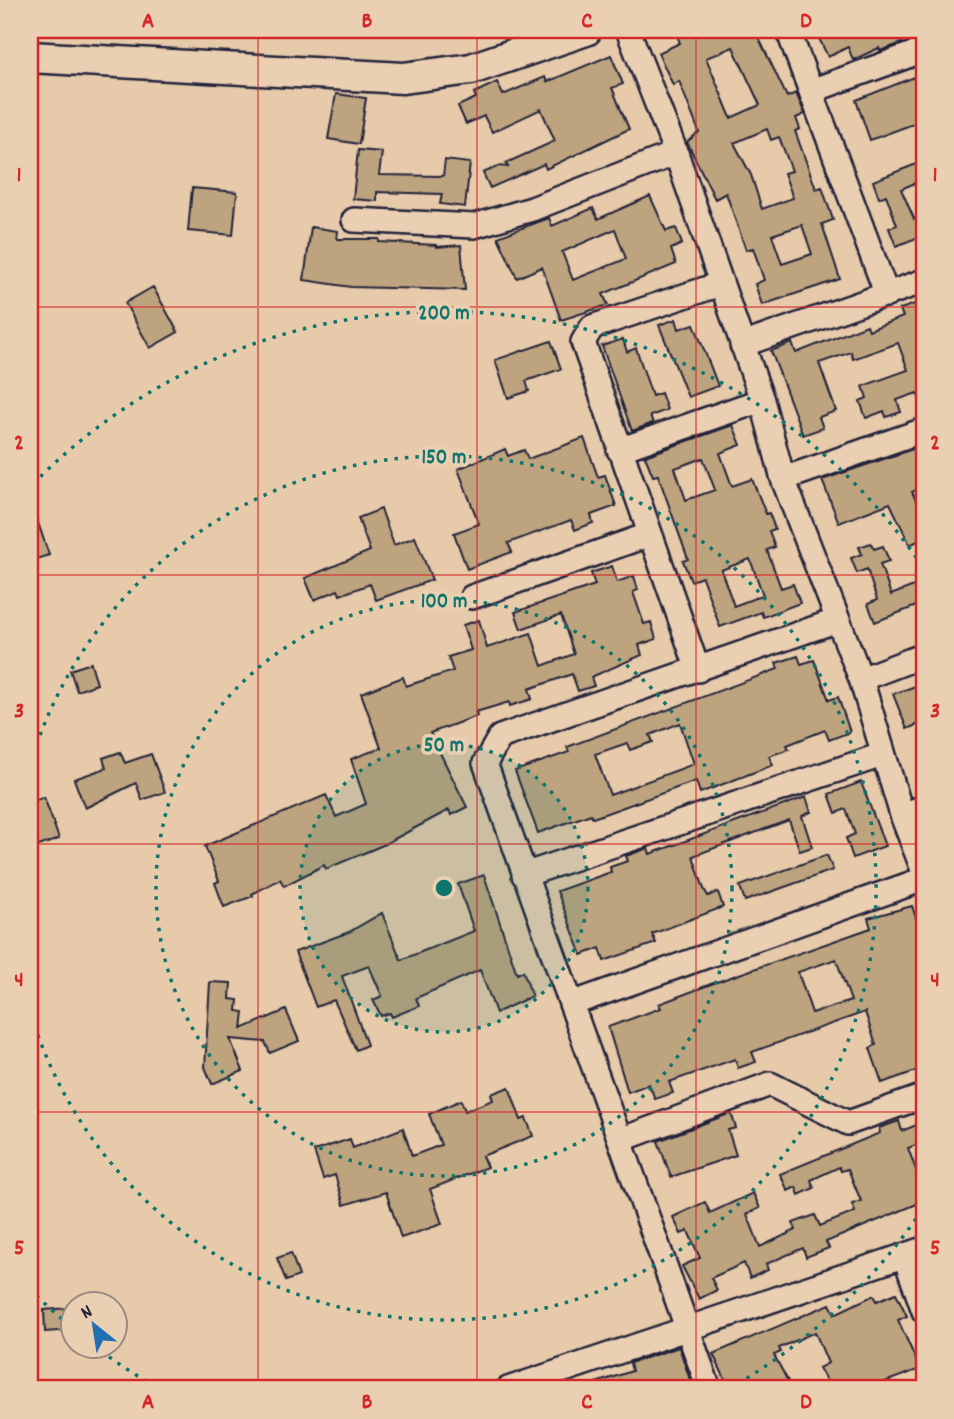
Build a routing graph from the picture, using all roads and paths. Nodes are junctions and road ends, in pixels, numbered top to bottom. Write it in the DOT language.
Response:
graph roads {
  1 [pos="586,30"];
  2 [pos="628,30"];
  3 [pos="788,30"];
  4 [pos="924,50"];
  5 [pos="30,57"];
  6 [pos="811,91"];
  7 [pos="676,153"];
  8 [pos="354,220"];
  9 [pos="924,281"];
  10 [pos="720,284"];
  11 [pos="887,295"];
  12 [pos="742,345"];
  13 [pos="762,400"];
  14 [pos="924,430"];
  15 [pos="619,450"];
  16 [pos="783,480"];
  17 [pos="648,535"];
  18 [pos="472,597"];
  19 [pos="838,620"];
  20 [pos="924,655"];
  21 [pos="698,670"];
  22 [pos="861,679"];
  23 [pos="882,755"];
  24 [pos="924,807"];
  25 [pos="902,815"];
  26 [pos="924,872"];
  27 [pos="524,875"];
  28 [pos="924,879"];
  29 [pos="571,1004"];
  30 [pos="924,1096"];
  31 [pos="620,1140"];
  32 [pos="914,1253"];
  33 [pos="924,1311"];
  34 [pos="689,1328"];
  35 [pos="508,1389"];
  36 [pos="709,1389"];
  1 -- 5 [label="street"];
  2 -- 7 [label="street"];
  3 -- 6 [label="street"];
  4 -- 6 [label="street"];
  6 -- 11 [label="street"];
  7 -- 8 [label="street"];
  7 -- 10 [label="street"];
  9 -- 11 [label="street"];
  10 -- 12 [label="street"];
  10 -- 15 [label="street"];
  11 -- 12 [label="street"];
  12 -- 13 [label="street"];
  13 -- 15 [label="street"];
  13 -- 16 [label="street"];
  14 -- 16 [label="street"];
  15 -- 17 [label="street"];
  16 -- 19 [label="street"];
  17 -- 18 [label="street"];
  17 -- 21 [label="street"];
  19 -- 21 [label="street"];
  19 -- 22 [label="street"];
  20 -- 22 [label="street"];
  21 -- 27 [label="street"];
  22 -- 23 [label="street"];
  23 -- 25 [label="street"];
  23 -- 27 [label="street"];
  24 -- 25 [label="street"];
  25 -- 26 [label="street"];
  27 -- 29 [label="street"];
  28 -- 29 [label="street"];
  29 -- 31 [label="street"];
  30 -- 31 [label="street"];
  31 -- 34 [label="street"];
  32 -- 33 [label="street"];
  32 -- 34 [label="street"];
  34 -- 35 [label="street"];
  34 -- 36 [label="street"];
}
